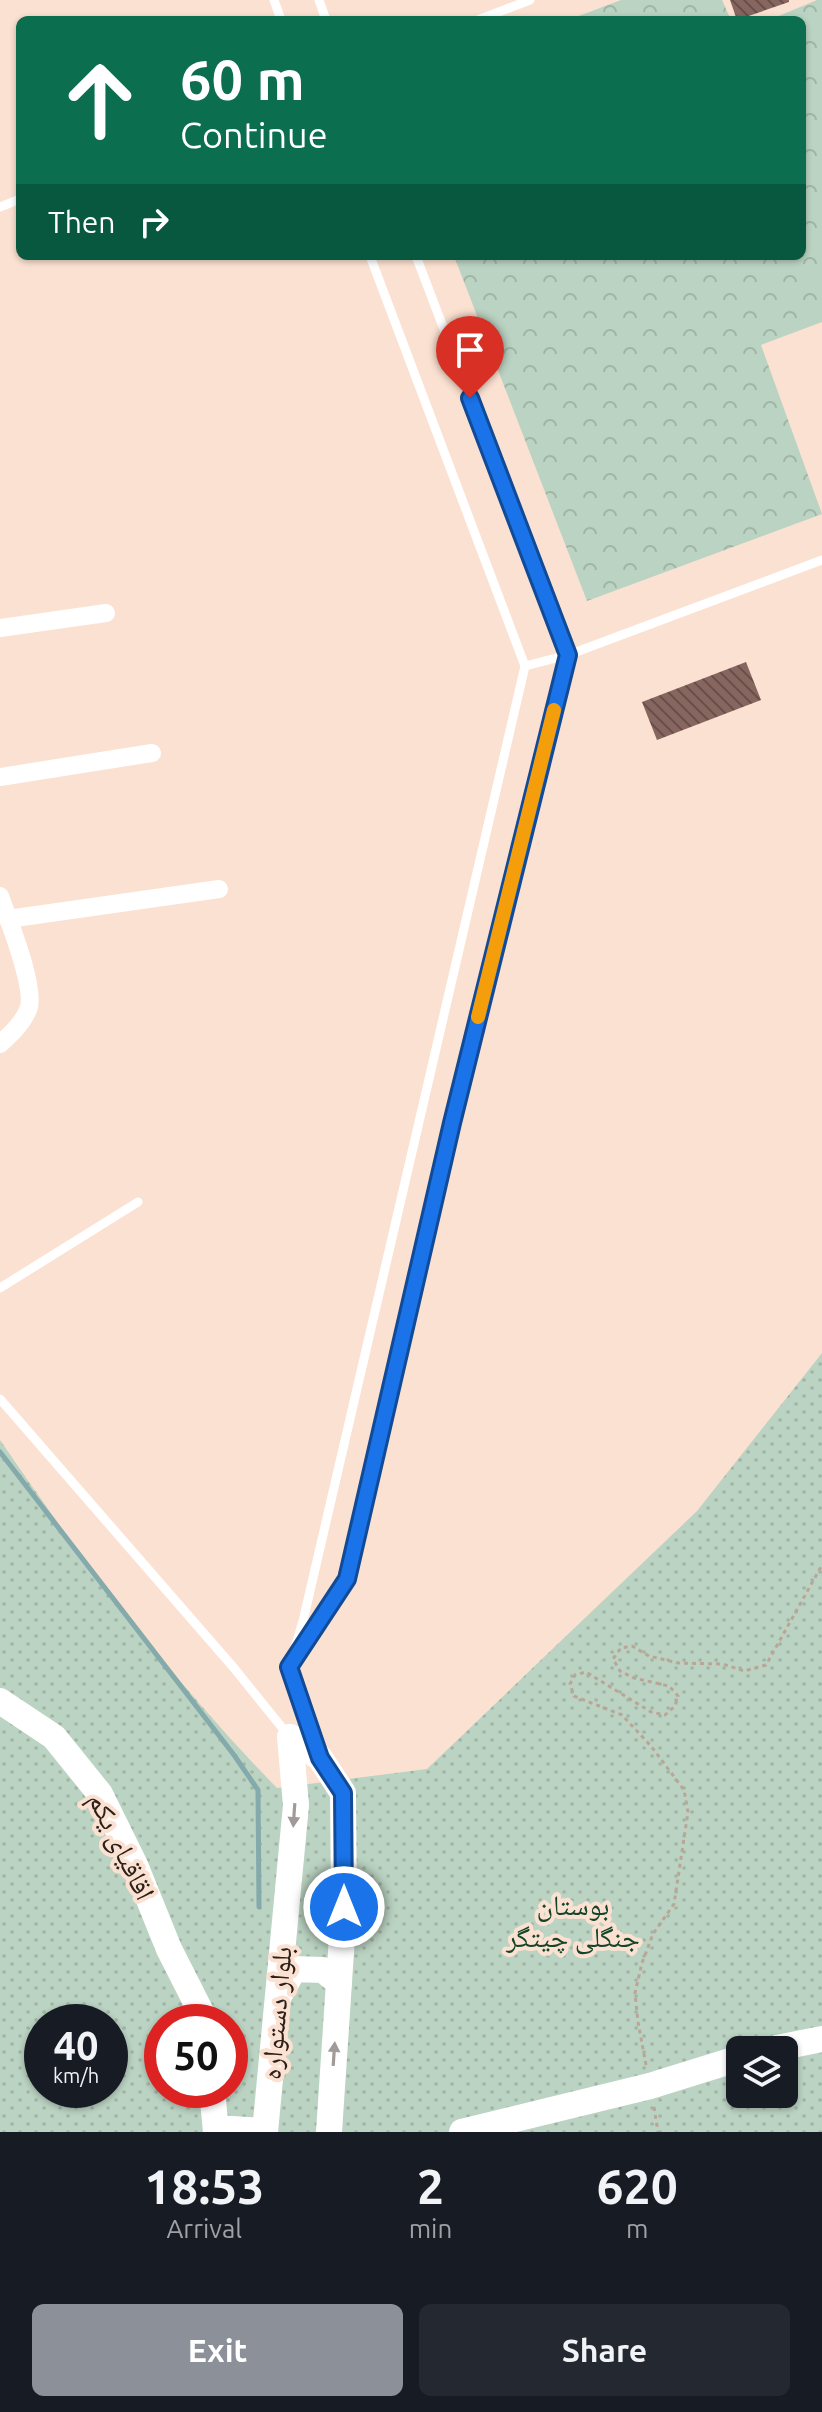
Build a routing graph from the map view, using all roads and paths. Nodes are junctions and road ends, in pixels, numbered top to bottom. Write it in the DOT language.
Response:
graph roads {
  1 [pos="523,1"];
  2 [pos="487,16"];
  3 [pos="372,260"];
  4 [pos="418,260"];
  5 [pos="822,560"];
  6 [pos="106,613"];
  7 [pos="0,628"];
  8 [pos="568,655"];
  9 [pos="525,666"];
  10 [pos="152,753"];
  11 [pos="0,777"];
  12 [pos="219,889"];
  13 [pos="0,896"];
  14 [pos="8,919"];
  15 [pos="0,1044"];
  16 [pos="138,1202"];
  17 [pos="0,1288"];
  18 [pos="0,1399"];
  19 [pos="822,1565"];
  20 [pos="289,1667"];
  21 [pos="0,1701"];
  22 [pos="290,1737"];
  23 [pos="320,1758"];
  24 [pos="339,1983"];
  25 [pos="277,1998"];
  26 [pos="197,2004"];
  27 [pos="822,2039"];
  28 [pos="798,2043"];
  29 [pos="726,2062"];
  30 [pos="650,2086"];
  31 [pos="331,2096"];
  32 [pos="214,2108"];
  33 [pos="217,2130"];
  34 [pos="265,2131"];
  35 [pos="329,2132"];
  36 [pos="349,2132"];
  37 [pos="462,2132"];
  38 [pos="658,2132"];
  1 -- 2 [label="lane"];
  3 -- 9 [label="lane"];
  4 -- 8 [label="lane"];
  5 -- 8 [label="lane"];
  6 -- 7 [label="street"];
  8 -- 9 [label="lane"];
  8 -- 20 [label="lane"];
  9 -- 20 [label="lane"];
  10 -- 11 [label="street"];
  12 -- 14 [label="street"];
  13 -- 14 [label="street"];
  14 -- 15 [label="street"];
  16 -- 17 [label="lane"];
  18 -- 22 [label="lane"];
  19 -- 30 [label="path"];
  20 -- 23 [label="lane"];
  21 -- 26 [label="main road, اقاقیای یکم"];
  22 -- 23 [label="main road"];
  22 -- 25 [label="main road, بلوار دستواره, one-way"];
  23 -- 24 [label="main road"];
  24 -- 25 [label="main road"];
  31 -- 24 [label="main road, one-way"];
  25 -- 34 [label="main road, بلوار دستواره"];
  27 -- 28 [label="main road"];
  29 -- 30 [label="main road"];
  30 -- 37 [label="main road"];
  30 -- 38 [label="path"];
  31 -- 35 [label="main road"];
  31 -- 36 [label="main road"];
  32 -- 33 [label="main road"];
  33 -- 34 [label="main road"];
}
